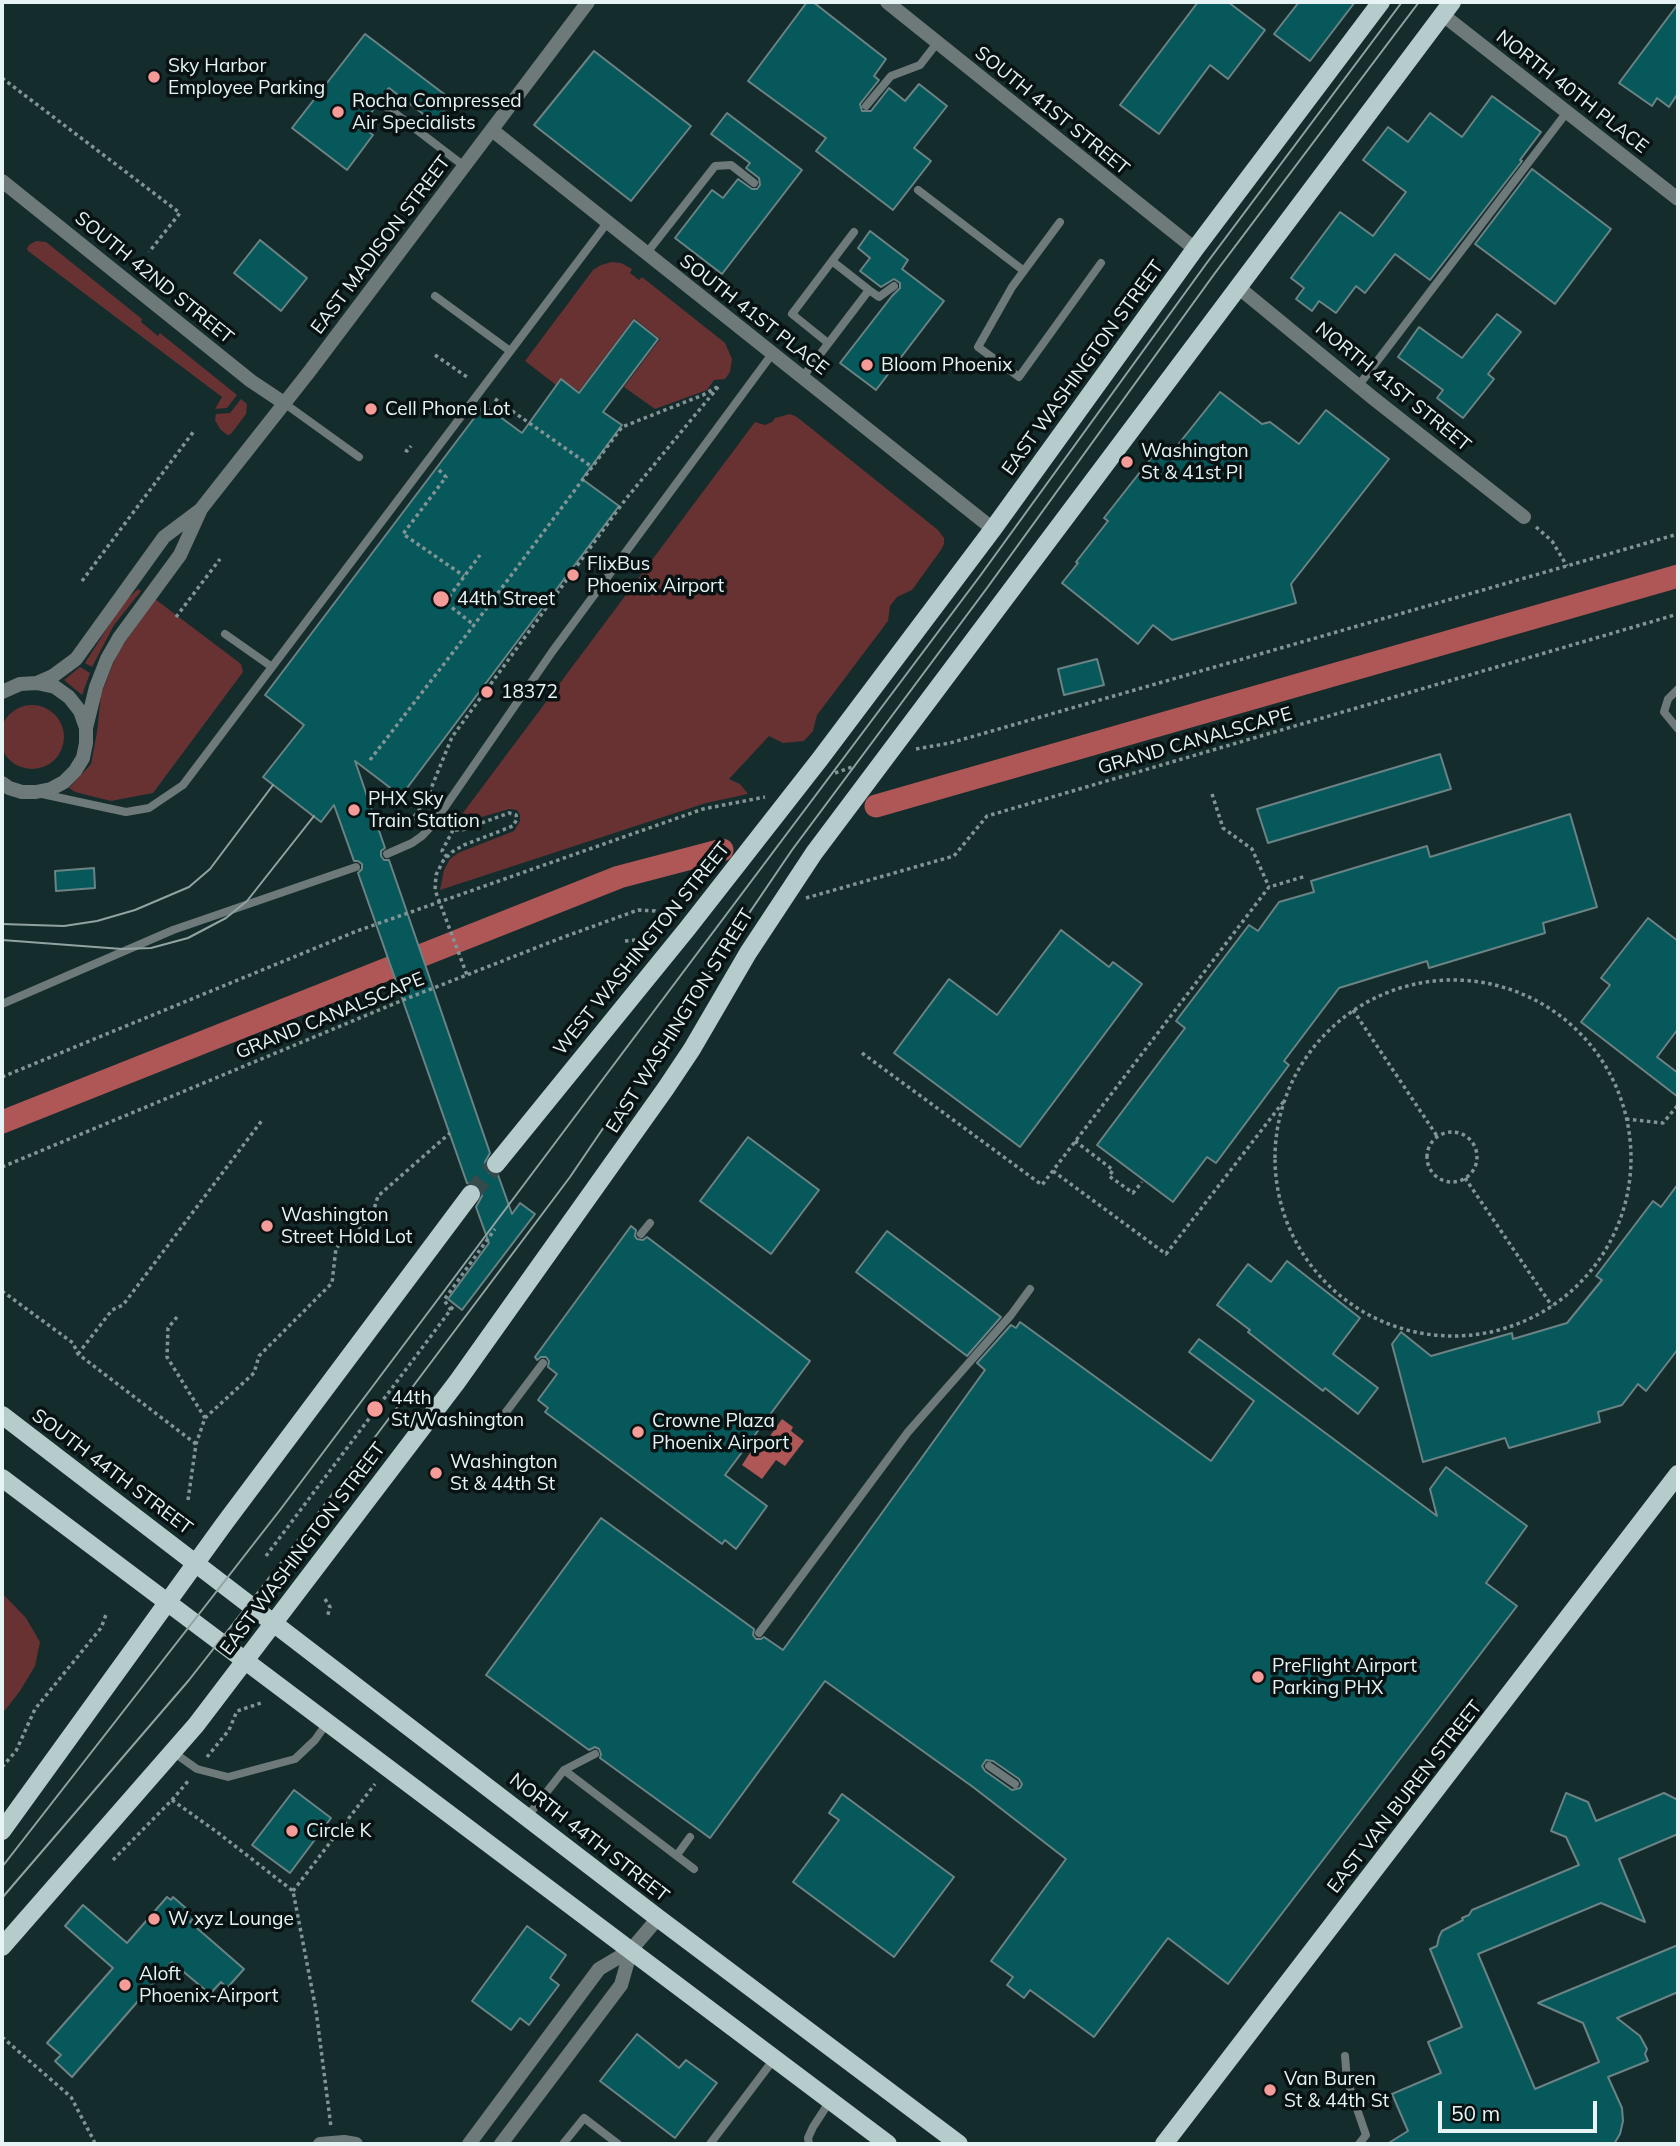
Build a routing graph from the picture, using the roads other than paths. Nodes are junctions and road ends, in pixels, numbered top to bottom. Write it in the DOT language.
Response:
graph roads {
  1 [pos="588,2"];
  2 [pos="887,2"];
  3 [pos="1381,2"];
  4 [pos="1448,8"];
  5 [pos="937,43"];
  6 [pos="383,104"];
  7 [pos="866,106"];
  8 [pos="1567,111"];
  9 [pos="492,130"];
  10 [pos="464,166"];
  11 [pos="2,181"];
  12 [pos="754,183"];
  13 [pos="918,190"];
  14 [pos="1678,199"];
  15 [pos="1060,222"];
  16 [pos="607,223"];
  17 [pos="854,232"];
  18 [pos="1195,249"];
  19 [pos="646,254"];
  20 [pos="831,261"];
  21 [pos="1101,263"];
  22 [pos="1024,271"];
  23 [pos="894,286"];
  24 [pos="1238,287"];
  25 [pos="869,290"];
  26 [pos="435,296"];
  27 [pos="828,342"];
  28 [pos="510,351"];
  29 [pos="772,354"];
  30 [pos="802,378"];
  31 [pos="1359,385"];
  32 [pos="284,403"];
  33 [pos="359,457"];
  34 [pos="201,509"];
  35 [pos="1524,517"];
  36 [pos="993,529"];
  37 [pos="225,634"];
  38 [pos="272,667"];
  39 [pos="37,683"];
  40 [pos="1678,689"];
  41 [pos="2,692"];
  42 [pos="86,728"];
  43 [pos="1678,729"];
  44 [pos="820,759"];
  45 [pos="4,786"];
  46 [pos="36,792"];
  47 [pos="387,854"];
  48 [pos="356,867"];
  49 [pos="2,1004"];
  50 [pos="496,1164"];
  51 [pos="471,1194"];
  52 [pos="650,1223"];
  53 [pos="641,1234"];
  54 [pos="1030,1289"];
  55 [pos="543,1363"];
  56 [pos="2,1415"];
  57 [pos="503,1416"];
  58 [pos="1678,1474"];
  59 [pos="2,1478"];
  60 [pos="196,1563"];
  61 [pos="168,1602"];
  62 [pos="274,1622"];
  63 [pos="759,1633"];
  64 [pos="246,1660"];
  65 [pos="328,1722"];
  66 [pos="173,1752"];
  67 [pos="595,1754"];
  68 [pos="989,1766"];
  69 [pos="564,1770"];
  70 [pos="1014,1784"];
  71 [pos="527,1817"];
  72 [pos="2,1832"];
  73 [pos="690,1837"];
  74 [pos="677,1855"];
  75 [pos="694,1868"];
  76 [pos="658,1918"];
  77 [pos="2,1947"];
  78 [pos="631,1950"];
  79 [pos="1345,2056"];
  80 [pos="774,2059"];
  81 [pos="830,2101"];
  82 [pos="320,2144"];
  83 [pos="356,2144"];
  84 [pos="469,2144"];
  85 [pos="501,2144"];
  86 [pos="563,2144"];
  87 [pos="618,2144"];
  88 [pos="710,2144"];
  89 [pos="808,2144"];
  90 [pos="888,2144"];
  91 [pos="959,2144"];
  92 [pos="1164,2144"];
  93 [pos="1359,2144"];
  1 -- 9 [label="street, EAST MADISON STREET"];
  2 -- 5 [label="street, SOUTH 41ST STREET"];
  3 -- 18 [label="main road, EAST WASHINGTON STREET"];
  4 -- 8 [label="street, NORTH 40TH PLACE"];
  4 -- 24 [label="main road"];
  5 -- 7 [label="lane"];
  5 -- 18 [label="street, SOUTH 41ST STREET"];
  6 -- 10 [label="lane"];
  8 -- 14 [label="street, NORTH 40TH PLACE"];
  8 -- 31 [label="lane"];
  9 -- 10 [label="street, EAST MADISON STREET"];
  9 -- 16 [label="street, SOUTH 41ST PLACE"];
  10 -- 32 [label="street, EAST MADISON STREET"];
  11 -- 32 [label="street, SOUTH 42ND STREET"];
  12 -- 19 [label="lane"];
  13 -- 22 [label="lane"];
  15 -- 22 [label="lane"];
  16 -- 19 [label="street, SOUTH 41ST PLACE"];
  16 -- 28 [label="lane"];
  17 -- 20 [label="lane"];
  18 -- 36 [label="main road, EAST WASHINGTON STREET"];
  19 -- 29 [label="street, SOUTH 41ST PLACE"];
  20 -- 25 [label="lane"];
  20 -- 27 [label="lane"];
  21 -- 22 [label="lane"];
  23 -- 25 [label="lane"];
  24 -- 31 [label="street, NORTH 41ST STREET"];
  24 -- 62 [label="main road, EAST WASHINGTON STREET"];
  25 -- 27 [label="lane"];
  26 -- 28 [label="lane"];
  27 -- 30 [label="lane"];
  28 -- 38 [label="lane"];
  29 -- 30 [label="street, SOUTH 41ST PLACE"];
  29 -- 47 [label="lane"];
  30 -- 36 [label="street, SOUTH 41ST PLACE"];
  31 -- 35 [label="street, NORTH 41ST STREET"];
  32 -- 33 [label="lane"];
  32 -- 34 [label="street, EAST MADISON STREET"];
  34 -- 39 [label="street, EAST MADISON STREET"];
  34 -- 42 [label="street, EAST MADISON STREET"];
  36 -- 44 [label="main road, EAST WASHINGTON STREET"];
  37 -- 38 [label="lane"];
  38 -- 46 [label="lane"];
  39 -- 41 [label="street, EAST MADISON STREET"];
  39 -- 42 [label="street"];
  40 -- 43 [label="lane"];
  42 -- 46 [label="street, EAST MADISON STREET"];
  44 -- 50 [label="main road, WEST WASHINGTON STREET"];
  45 -- 46 [label="street"];
  48 -- 49 [label="lane"];
  51 -- 60 [label="main road"];
  52 -- 53 [label="lane"];
  54 -- 63 [label="lane"];
  55 -- 57 [label="lane"];
  56 -- 60 [label="main road, SOUTH 44TH STREET"];
  58 -- 92 [label="main road, EAST VAN BUREN STREET"];
  59 -- 61 [label="main road"];
  60 -- 61 [label="main road"];
  60 -- 62 [label="main road, NORTH 44TH STREET"];
  61 -- 64 [label="main road"];
  61 -- 72 [label="main road"];
  62 -- 64 [label="main road, EAST WASHINGTON STREET"];
  62 -- 71 [label="main road, NORTH 44TH STREET"];
  64 -- 65 [label="main road"];
  64 -- 66 [label="main road, EAST WASHINGTON STREET"];
  65 -- 66 [label="lane"];
  65 -- 78 [label="main road"];
  66 -- 77 [label="main road, EAST WASHINGTON STREET"];
  67 -- 69 [label="lane"];
  68 -- 70 [label="lane"];
  69 -- 71 [label="lane"];
  69 -- 74 [label="lane"];
  71 -- 76 [label="main road, NORTH 44TH STREET"];
  73 -- 74 [label="lane"];
  74 -- 75 [label="lane"];
  76 -- 78 [label="street"];
  76 -- 91 [label="main road, NORTH 44TH STREET"];
  78 -- 80 [label="main road"];
  78 -- 84 [label="street"];
  78 -- 85 [label="street"];
  79 -- 93 [label="lane"];
  80 -- 81 [label="main road"];
  80 -- 88 [label="lane"];
  81 -- 89 [label="lane"];
  81 -- 90 [label="main road"];
  82 -- 83 [label="street"];
  86 -- 87 [label="lane"];
}
